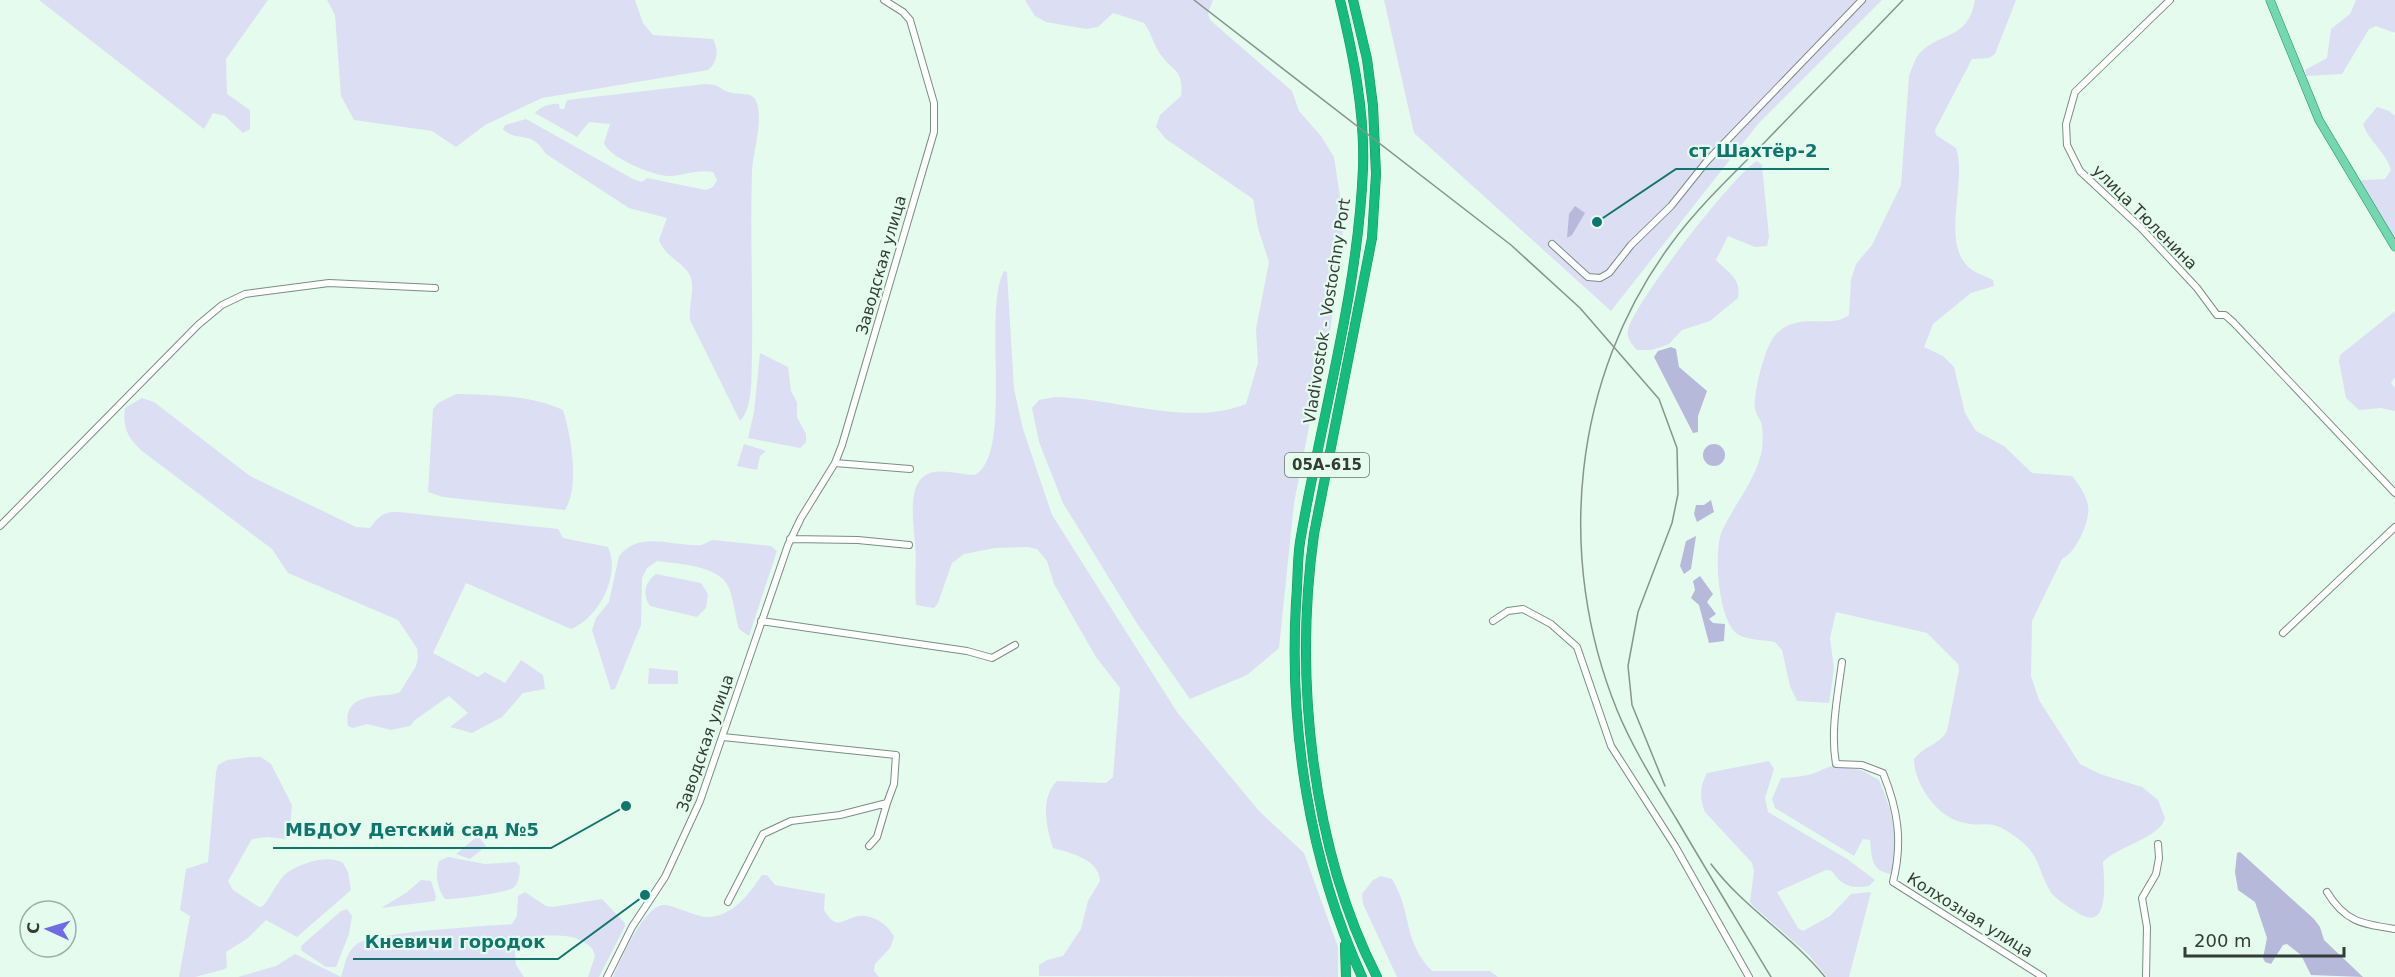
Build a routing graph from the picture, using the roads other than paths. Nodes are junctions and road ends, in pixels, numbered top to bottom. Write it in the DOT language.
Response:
graph roads {
  1 [pos="884,0"];
  2 [pos="1340,0"];
  3 [pos="1353,0"];
  4 [pos="1862,0"];
  5 [pos="2170,0"];
  6 [pos="2270,0"];
  7 [pos="1552,244"];
  8 [pos="2395,247"];
  9 [pos="435,288"];
  10 [pos="835,463"];
  11 [pos="910,470"];
  12 [pos="2395,493"];
  13 [pos="0,526"];
  14 [pos="2395,527"];
  15 [pos="790,539"];
  16 [pos="909,545"];
  17 [pos="761,621"];
  18 [pos="1494,621"];
  19 [pos="2283,633"];
  20 [pos="1015,645"];
  21 [pos="1842,662"];
  22 [pos="723,737"];
  23 [pos="887,803"];
  24 [pos="2158,844"];
  25 [pos="869,846"];
  26 [pos="2327,892"];
  27 [pos="728,902"];
  28 [pos="2395,929"];
  29 [pos="1345,939"];
  30 [pos="607,977"];
  31 [pos="1346,977"];
  32 [pos="1362,977"];
  33 [pos="1377,977"];
  34 [pos="1749,977"];
  35 [pos="2043,977"];
  36 [pos="2146,977"];
  1 -- 10 [label="street, Заводская улица"];
  2 -- 29 [label="highway, Vladivostok - Vostochny Port / 05А-615"];
  3 -- 33 [label="highway, Vladivostok - Vostochny Port / 05А-615"];
  4 -- 7 [label="street"];
  5 -- 12 [label="street, улица Тюленина"];
  6 -- 8 [label="main road"];
  9 -- 13 [label="street"];
  10 -- 11 [label="street"];
  10 -- 15 [label="street, Заводская улица"];
  14 -- 19 [label="street"];
  15 -- 16 [label="street"];
  15 -- 17 [label="street, Заводская улица"];
  17 -- 20 [label="street"];
  17 -- 22 [label="street, Заводская улица"];
  18 -- 34 [label="street"];
  21 -- 35 [label="street, Колхозная улица"];
  22 -- 23 [label="street"];
  22 -- 30 [label="street, Заводская улица"];
  23 -- 25 [label="street"];
  23 -- 27 [label="street"];
  24 -- 36 [label="street"];
  26 -- 28 [label="street"];
  29 -- 31 [label="highway"];
  29 -- 32 [label="highway, Vladivostok - Vostochny Port / 05А-615"];
}
